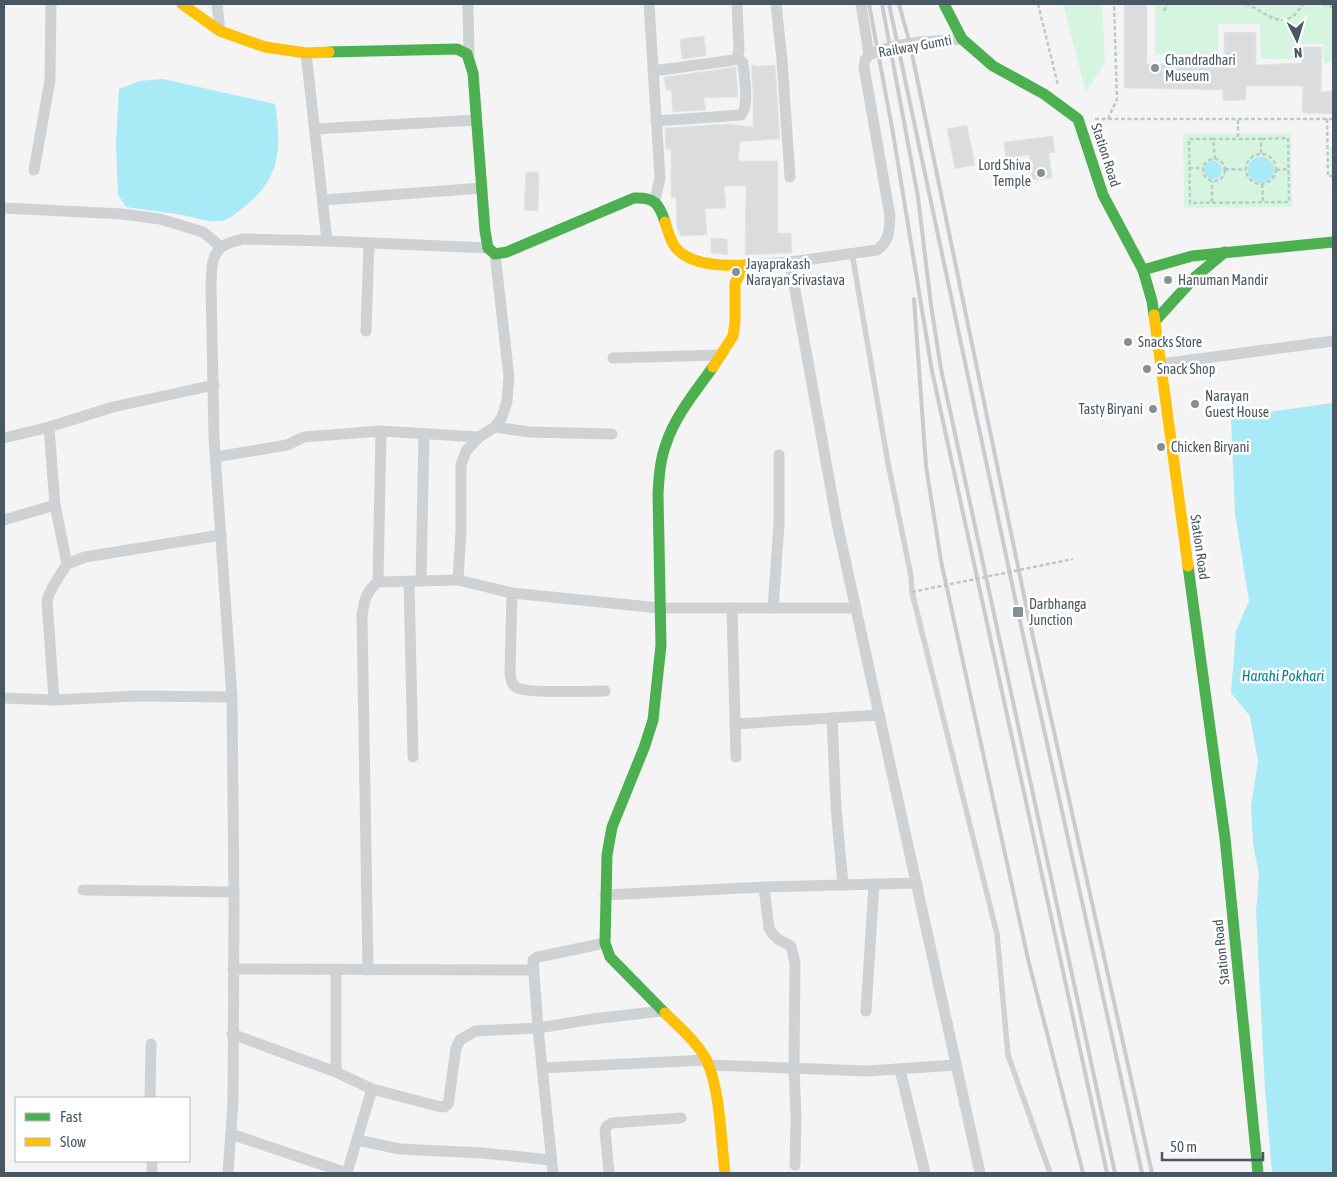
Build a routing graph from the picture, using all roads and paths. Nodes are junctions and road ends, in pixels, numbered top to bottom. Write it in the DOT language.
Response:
graph roads {
  1 [pos="51,4"];
  2 [pos="182,4"];
  3 [pos="217,4"];
  4 [pos="468,4"];
  5 [pos="648,4"];
  6 [pos="737,4"];
  7 [pos="776,4"];
  8 [pos="861,4"];
  9 [pos="944,4"];
  10 [pos="1038,4"];
  11 [pos="1114,4"];
  12 [pos="1167,4"];
  13 [pos="1246,4"];
  14 [pos="1304,4"];
  15 [pos="1323,4"];
  16 [pos="1333,7"];
  17 [pos="1164,11"];
  18 [pos="220,31"];
  19 [pos="962,38"];
  20 [pos="306,53"];
  21 [pos="869,55"];
  22 [pos="469,56"];
  23 [pos="737,57"];
  24 [pos="653,71"];
  25 [pos="1064,108"];
  26 [pos="1333,118"];
  27 [pos="1078,119"];
  28 [pos="1108,119"];
  29 [pos="1327,119"];
  30 [pos="476,120"];
  31 [pos="1238,120"];
  32 [pos="656,121"];
  33 [pos="315,129"];
  34 [pos="1213,139"];
  35 [pos="1238,139"];
  36 [pos="1261,139"];
  37 [pos="1261,154"];
  38 [pos="1215,159"];
  39 [pos="1189,168"];
  40 [pos="1203,168"];
  41 [pos="1288,169"];
  42 [pos="34,170"];
  43 [pos="1225,170"];
  44 [pos="1246,170"];
  45 [pos="1276,170"];
  46 [pos="1333,176"];
  47 [pos="790,178"];
  48 [pos="1212,181"];
  49 [pos="1262,184"];
  50 [pos="482,188"];
  51 [pos="323,200"];
  52 [pos="655,200"];
  53 [pos="1212,202"];
  54 [pos="1263,202"];
  55 [pos="4,208"];
  56 [pos="327,241"];
  57 [pos="1333,242"];
  58 [pos="369,243"];
  59 [pos="221,247"];
  60 [pos="491,251"];
  61 [pos="1225,252"];
  62 [pos="852,254"];
  63 [pos="790,262"];
  64 [pos="745,265"];
  65 [pos="724,266"];
  66 [pos="1143,270"];
  67 [pos="736,283"];
  68 [pos="1155,321"];
  69 [pos="366,331"];
  70 [pos="1333,341"];
  71 [pos="720,355"];
  72 [pos="613,358"];
  73 [pos="1161,364"];
  74 [pos="214,385"];
  75 [pos="49,427"];
  76 [pos="495,427"];
  77 [pos="381,431"];
  78 [pos="424,434"];
  79 [pos="612,434"];
  80 [pos="479,437"];
  81 [pos="4,438"];
  82 [pos="779,455"];
  83 [pos="216,457"];
  84 [pos="55,505"];
  85 [pos="4,520"];
  86 [pos="221,535"];
  87 [pos="1073,559"];
  88 [pos="67,564"];
  89 [pos="458,580"];
  90 [pos="415,581"];
  91 [pos="378,582"];
  92 [pos="912,592"];
  93 [pos="512,593"];
  94 [pos="660,608"];
  95 [pos="732,608"];
  96 [pos="773,608"];
  97 [pos="856,608"];
  98 [pos="605,691"];
  99 [pos="232,697"];
  100 [pos="4,698"];
  101 [pos="54,700"];
  102 [pos="880,715"];
  103 [pos="832,718"];
  104 [pos="735,724"];
  105 [pos="413,757"];
  106 [pos="736,757"];
  107 [pos="917,883"];
  108 [pos="874,884"];
  109 [pos="843,885"];
  110 [pos="764,887"];
  111 [pos="83,890"];
  112 [pos="234,892"];
  113 [pos="605,895"];
  114 [pos="604,943"];
  115 [pos="233,969"];
  116 [pos="336,970"];
  117 [pos="368,970"];
  118 [pos="533,970"];
  119 [pos="662,1011"];
  120 [pos="866,1011"];
  121 [pos="538,1028"];
  122 [pos="232,1034"];
  123 [pos="151,1044"];
  124 [pos="707,1063"];
  125 [pos="956,1066"];
  126 [pos="542,1068"];
  127 [pos="794,1068"];
  128 [pos="900,1070"];
  129 [pos="336,1072"];
  130 [pos="372,1089"];
  131 [pos="150,1097"];
  132 [pos="681,1118"];
  133 [pos="231,1134"];
  134 [pos="357,1140"];
  135 [pos="551,1160"];
  136 [pos="795,1165"];
  137 [pos="228,1173"];
  138 [pos="347,1173"];
  139 [pos="553,1173"];
  140 [pos="609,1173"];
  141 [pos="725,1173"];
  142 [pos="925,1173"];
  143 [pos="980,1173"];
  144 [pos="1050,1173"];
  145 [pos="1258,1173"];
  1 -- 42 [label="street"];
  2 -- 18 [label="main road"];
  3 -- 18 [label="street"];
  4 -- 22 [label="street"];
  5 -- 24 [label="street"];
  6 -- 23 [label="street"];
  7 -- 47 [label="street"];
  8 -- 21 [label="street"];
  9 -- 19 [label="main road, Station Road"];
  10 -- 25 [label="path"];
  11 -- 28 [label="path"];
  12 -- 17 [label="path"];
  13 -- 14 [label="path"];
  15 -- 16 [label="path"];
  18 -- 20 [label="main road"];
  19 -- 21 [label="street, Railway Gumti"];
  19 -- 25 [label="main road, Station Road"];
  20 -- 22 [label="main road"];
  20 -- 33 [label="street"];
  21 -- 62 [label="street"];
  22 -- 30 [label="main road"];
  23 -- 24 [label="street"];
  23 -- 32 [label="street"];
  24 -- 32 [label="street"];
  25 -- 27 [label="main road, Station Road"];
  26 -- 29 [label="path"];
  27 -- 28 [label="path"];
  27 -- 66 [label="main road, Station Road"];
  28 -- 31 [label="path"];
  29 -- 31 [label="path"];
  29 -- 46 [label="path"];
  30 -- 33 [label="street"];
  30 -- 50 [label="main road"];
  31 -- 35 [label="path"];
  32 -- 52 [label="street"];
  33 -- 51 [label="street"];
  34 -- 35 [label="path"];
  34 -- 38 [label="path"];
  34 -- 39 [label="path"];
  35 -- 36 [label="path"];
  36 -- 37 [label="path"];
  36 -- 41 [label="path"];
  37 -- 44 [label="path"];
  37 -- 45 [label="path"];
  38 -- 40 [label="path"];
  38 -- 43 [label="path"];
  39 -- 40 [label="path"];
  39 -- 53 [label="path"];
  40 -- 48 [label="path"];
  41 -- 45 [label="path"];
  41 -- 54 [label="path"];
  43 -- 44 [label="path"];
  43 -- 48 [label="path"];
  44 -- 49 [label="path"];
  45 -- 49 [label="path"];
  48 -- 53 [label="path"];
  49 -- 54 [label="path"];
  50 -- 51 [label="street"];
  50 -- 60 [label="main road"];
  51 -- 56 [label="street"];
  52 -- 60 [label="main road"];
  52 -- 65 [label="main road"];
  53 -- 54 [label="path"];
  55 -- 59 [label="street"];
  56 -- 58 [label="street"];
  56 -- 59 [label="street"];
  57 -- 61 [label="main road"];
  58 -- 60 [label="street"];
  58 -- 69 [label="street"];
  59 -- 74 [label="street"];
  60 -- 76 [label="street"];
  61 -- 66 [label="main road"];
  61 -- 68 [label="main road"];
  62 -- 63 [label="street"];
  62 -- 92 [label="lane"];
  63 -- 64 [label="street"];
  63 -- 97 [label="street"];
  64 -- 65 [label="main road"];
  64 -- 67 [label="main road"];
  65 -- 67 [label="main road"];
  66 -- 68 [label="main road, Station Road"];
  67 -- 71 [label="main road"];
  68 -- 73 [label="main road, Station Road"];
  70 -- 73 [label="street"];
  71 -- 72 [label="street"];
  71 -- 94 [label="main road"];
  73 -- 145 [label="main road, Station Road"];
  74 -- 75 [label="street"];
  74 -- 83 [label="street"];
  75 -- 81 [label="street"];
  75 -- 84 [label="street"];
  76 -- 79 [label="street"];
  76 -- 80 [label="street"];
  77 -- 78 [label="street"];
  77 -- 83 [label="street"];
  77 -- 91 [label="street"];
  78 -- 80 [label="street"];
  78 -- 90 [label="street"];
  80 -- 89 [label="street"];
  82 -- 96 [label="street"];
  83 -- 86 [label="street"];
  84 -- 85 [label="street"];
  84 -- 88 [label="street"];
  86 -- 88 [label="street"];
  86 -- 99 [label="street"];
  87 -- 92 [label="path, bridge"];
  88 -- 101 [label="street"];
  89 -- 90 [label="street"];
  89 -- 93 [label="street"];
  90 -- 91 [label="street"];
  90 -- 105 [label="street"];
  91 -- 117 [label="street"];
  92 -- 144 [label="lane"];
  93 -- 94 [label="street"];
  93 -- 98 [label="street"];
  94 -- 95 [label="street"];
  94 -- 113 [label="main road"];
  95 -- 96 [label="street"];
  95 -- 104 [label="street"];
  96 -- 97 [label="street"];
  97 -- 102 [label="street"];
  99 -- 101 [label="street"];
  99 -- 112 [label="street"];
  100 -- 101 [label="street"];
  102 -- 103 [label="street"];
  102 -- 107 [label="street"];
  103 -- 104 [label="street"];
  103 -- 109 [label="street"];
  104 -- 106 [label="street"];
  107 -- 108 [label="street"];
  107 -- 125 [label="street"];
  108 -- 109 [label="street"];
  108 -- 120 [label="street"];
  109 -- 110 [label="street"];
  110 -- 113 [label="street"];
  110 -- 127 [label="street"];
  111 -- 112 [label="street"];
  112 -- 115 [label="street"];
  113 -- 114 [label="main road"];
  114 -- 118 [label="street"];
  114 -- 119 [label="main road"];
  115 -- 116 [label="street"];
  115 -- 122 [label="street"];
  116 -- 117 [label="street"];
  116 -- 129 [label="street"];
  117 -- 118 [label="street"];
  118 -- 121 [label="street"];
  119 -- 121 [label="street"];
  119 -- 124 [label="main road"];
  121 -- 126 [label="street"];
  121 -- 130 [label="street"];
  122 -- 129 [label="street"];
  122 -- 133 [label="street"];
  123 -- 131 [label="street"];
  124 -- 126 [label="street"];
  124 -- 127 [label="street"];
  124 -- 141 [label="main road"];
  125 -- 128 [label="street"];
  125 -- 143 [label="street"];
  126 -- 135 [label="street"];
  127 -- 128 [label="street"];
  127 -- 136 [label="street"];
  128 -- 142 [label="street"];
  129 -- 130 [label="street"];
  130 -- 134 [label="street"];
  132 -- 140 [label="street"];
  133 -- 137 [label="street"];
  133 -- 138 [label="street"];
  134 -- 135 [label="street"];
  134 -- 138 [label="street"];
  135 -- 139 [label="street"];
}
